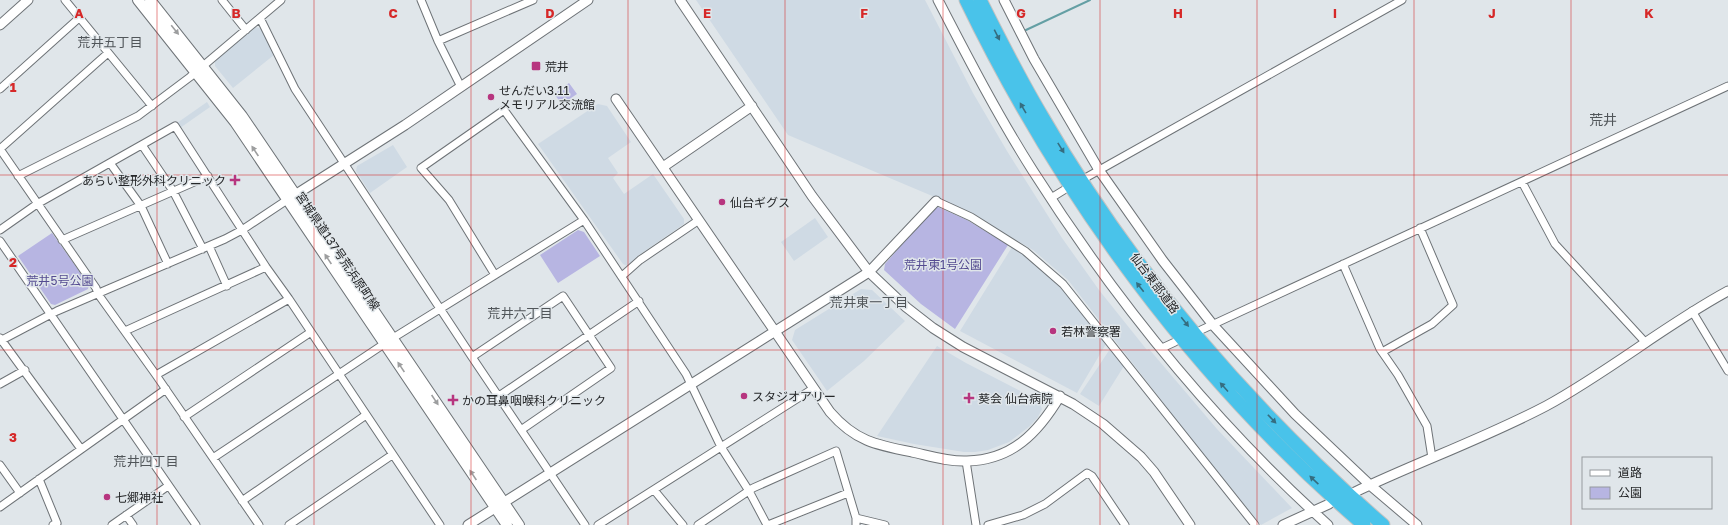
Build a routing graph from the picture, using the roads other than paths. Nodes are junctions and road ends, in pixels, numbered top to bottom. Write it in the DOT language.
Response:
graph roads {
  1 [pos="28,0"];
  2 [pos="65,0"];
  3 [pos="138,0"];
  4 [pos="150,0"];
  5 [pos="222,0"];
  6 [pos="281,0"];
  7 [pos="421,0"];
  8 [pos="534,0"];
  9 [pos="588,0"];
  10 [pos="680,0"];
  11 [pos="938,0"];
  12 [pos="966,0"];
  13 [pos="980,0"];
  14 [pos="1004,0"];
  15 [pos="1402,0"];
  16 [pos="79,18"];
  17 [pos="260,18"];
  18 [pos="0,25"];
  19 [pos="246,30"];
  20 [pos="438,41"];
  21 [pos="108,53"];
  22 [pos="200,69"];
  23 [pos="1728,86"];
  24 [pos="461,87"];
  25 [pos="0,89"];
  26 [pos="616,99"];
  27 [pos="152,106"];
  28 [pos="752,106"];
  29 [pos="142,145"];
  30 [pos="0,149"];
  31 [pos="110,163"];
  32 [pos="344,163"];
  33 [pos="663,167"];
  34 [pos="1099,170"];
  35 [pos="18,176"];
  36 [pos="208,176"];
  37 [pos="1087,177"];
  38 [pos="1522,182"];
  39 [pos="1064,190"];
  40 [pos="173,191"];
  41 [pos="292,197"];
  42 [pos="1051,198"];
  43 [pos="936,201"];
  44 [pos="37,204"];
  45 [pos="141,206"];
  46 [pos="584,220"];
  47 [pos="699,220"];
  48 [pos="1420,228"];
  49 [pos="0,230"];
  50 [pos="242,230"];
  51 [pos="62,240"];
  52 [pos="0,241"];
  53 [pos="206,248"];
  54 [pos="168,264"];
  55 [pos="1343,264"];
  56 [pos="266,267"];
  57 [pos="869,272"];
  58 [pos="495,275"];
  59 [pos="622,276"];
  60 [pos="227,286"];
  61 [pos="1728,291"];
  62 [pos="98,294"];
  63 [pos="289,299"];
  64 [pos="639,301"];
  65 [pos="440,309"];
  66 [pos="1692,311"];
  67 [pos="51,314"];
  68 [pos="1213,325"];
  69 [pos="1201,330"];
  70 [pos="125,331"];
  71 [pos="311,332"];
  72 [pos="775,332"];
  73 [pos="588,335"];
  74 [pos="1,340"];
  75 [pos="389,341"];
  76 [pos="1175,342"];
  77 [pos="1646,343"];
  78 [pos="1162,348"];
  79 [pos="1382,352"];
  80 [pos="472,357"];
  81 [pos="25,370"];
  82 [pos="1728,371"];
  83 [pos="338,374"];
  84 [pos="156,375"];
  85 [pos="0,384"];
  86 [pos="690,384"];
  87 [pos="814,388"];
  88 [pos="166,389"];
  89 [pos="499,396"];
  90 [pos="1060,396"];
  91 [pos="366,415"];
  92 [pos="184,417"];
  93 [pos="123,420"];
  94 [pos="521,430"];
  95 [pos="721,448"];
  96 [pos="80,449"];
  97 [pos="392,455"];
  98 [pos="213,458"];
  99 [pos="1432,458"];
  100 [pos="966,462"];
  101 [pos="0,465"];
  102 [pos="550,473"];
  103 [pos="39,479"];
  104 [pos="1370,485"];
  105 [pos="168,486"];
  106 [pos="654,490"];
  107 [pos="749,491"];
  108 [pos="848,492"];
  109 [pos="1356,492"];
  110 [pos="20,493"];
  111 [pos="242,501"];
  112 [pos="499,504"];
  113 [pos="1329,504"];
  114 [pos="0,507"];
  115 [pos="1313,511"];
  116 [pos="126,515"];
  117 [pos="856,521"];
  118 [pos="709,522"];
  119 [pos="53,525"];
  120 [pos="112,525"];
  121 [pos="133,525"];
  122 [pos="196,525"];
  123 [pos="260,525"];
  124 [pos="289,525"];
  125 [pos="440,525"];
  126 [pos="468,525"];
  127 [pos="507,525"];
  128 [pos="519,525"];
  129 [pos="586,525"];
  130 [pos="598,525"];
  131 [pos="683,525"];
  132 [pos="698,525"];
  133 [pos="767,525"];
  134 [pos="885,525"];
  135 [pos="976,525"];
  136 [pos="988,525"];
  137 [pos="1125,525"];
  138 [pos="1190,525"];
  139 [pos="1255,525"];
  140 [pos="1283,525"];
  141 [pos="1328,525"];
  142 [pos="1364,525"];
  143 [pos="1383,525"];
  144 [pos="1417,525"];
  1 -- 18 [label="street"];
  2 -- 16 [label="street"];
  3 -- 22 [label="main road, 宮城県道137号荒浜原町線"];
  4 -- 22 [label="main road, 宮城県道137号荒浜原町線, one-way"];
  5 -- 19 [label="street"];
  6 -- 17 [label="street"];
  7 -- 20 [label="street"];
  8 -- 20 [label="street"];
  9 -- 24 [label="street"];
  10 -- 28 [label="street"];
  11 -- 42 [label="street"];
  142 -- 12 [label="highway, 仙台東部道路, one-way"];
  13 -- 143 [label="highway, 仙台東部道路, one-way"];
  14 -- 34 [label="street"];
  15 -- 34 [label="street"];
  16 -- 21 [label="street"];
  16 -- 25 [label="street"];
  17 -- 19 [label="street"];
  17 -- 32 [label="street"];
  19 -- 22 [label="street"];
  20 -- 24 [label="street"];
  21 -- 27 [label="street"];
  21 -- 30 [label="street"];
  22 -- 27 [label="street"];
  22 -- 41 [label="main road, 宮城県道137号荒浜原町線"];
  23 -- 38 [label="street"];
  24 -- 32 [label="street"];
  26 -- 33 [label="street"];
  27 -- 35 [label="street"];
  28 -- 33 [label="street"];
  28 -- 57 [label="street"];
  29 -- 31 [label="street"];
  29 -- 36 [label="street"];
  29 -- 40 [label="street"];
  30 -- 35 [label="street"];
  31 -- 44 [label="street"];
  31 -- 45 [label="street"];
  32 -- 41 [label="street"];
  32 -- 65 [label="street"];
  33 -- 47 [label="street"];
  34 -- 37 [label="street"];
  34 -- 68 [label="street"];
  35 -- 44 [label="street"];
  36 -- 40 [label="street"];
  36 -- 50 [label="street"];
  38 -- 48 [label="street"];
  38 -- 77 [label="street"];
  39 -- 42 [label="street"];
  40 -- 45 [label="street"];
  40 -- 53 [label="street"];
  41 -- 50 [label="street"];
  41 -- 75 [label="main road, 宮城県道137号荒浜原町線"];
  42 -- 78 [label="street"];
  43 -- 57 [label="street"];
  43 -- 139 [label="street"];
  44 -- 49 [label="street"];
  44 -- 51 [label="street"];
  45 -- 51 [label="street"];
  45 -- 54 [label="street"];
  46 -- 58 [label="street"];
  46 -- 58 [label="street"];
  46 -- 59 [label="street"];
  47 -- 59 [label="street"];
  47 -- 72 [label="street"];
  48 -- 55 [label="street"];
  48 -- 79 [label="street"];
  50 -- 53 [label="street"];
  50 -- 56 [label="street"];
  51 -- 62 [label="street"];
  52 -- 67 [label="street"];
  53 -- 54 [label="street"];
  53 -- 60 [label="street"];
  54 -- 62 [label="street"];
  55 -- 68 [label="street"];
  55 -- 79 [label="street"];
  56 -- 60 [label="street"];
  56 -- 63 [label="street"];
  57 -- 72 [label="street"];
  57 -- 90 [label="street"];
  58 -- 65 [label="street"];
  59 -- 64 [label="street"];
  60 -- 70 [label="street"];
  61 -- 66 [label="street"];
  62 -- 67 [label="street"];
  62 -- 70 [label="street"];
  63 -- 71 [label="street"];
  63 -- 84 [label="street"];
  64 -- 73 [label="street"];
  64 -- 86 [label="street"];
  65 -- 75 [label="street"];
  65 -- 80 [label="street"];
  66 -- 77 [label="street"];
  66 -- 82 [label="street"];
  67 -- 74 [label="street"];
  67 -- 93 [label="street"];
  68 -- 69 [label="street"];
  68 -- 104 [label="street"];
  70 -- 84 [label="street"];
  71 -- 83 [label="street"];
  71 -- 92 [label="street"];
  72 -- 86 [label="street"];
  72 -- 87 [label="street"];
  73 -- 80 [label="street"];
  73 -- 89 [label="street"];
  73 -- 94 [label="street"];
  74 -- 81 [label="street"];
  75 -- 83 [label="street"];
  75 -- 112 [label="main road, 宮城県道137号荒浜原町線"];
  76 -- 78 [label="street"];
  77 -- 99 [label="street"];
  78 -- 115 [label="street"];
  79 -- 99 [label="street"];
  80 -- 89 [label="street"];
  81 -- 85 [label="street"];
  81 -- 96 [label="street"];
  83 -- 91 [label="street"];
  83 -- 98 [label="street"];
  84 -- 88 [label="street"];
  86 -- 95 [label="street"];
  86 -- 102 [label="street"];
  87 -- 95 [label="street"];
  87 -- 100 [label="street"];
  88 -- 92 [label="street"];
  88 -- 93 [label="street"];
  89 -- 94 [label="street"];
  90 -- 100 [label="street"];
  90 -- 138 [label="street"];
  91 -- 97 [label="street"];
  91 -- 111 [label="street"];
  92 -- 98 [label="street"];
  93 -- 96 [label="street"];
  93 -- 105 [label="street"];
  94 -- 102 [label="street"];
  95 -- 106 [label="street"];
  95 -- 107 [label="street"];
  96 -- 103 [label="street"];
  97 -- 124 [label="street"];
  97 -- 125 [label="street"];
  98 -- 111 [label="street"];
  99 -- 104 [label="street"];
  100 -- 135 [label="street"];
  101 -- 110 [label="street"];
  102 -- 112 [label="street"];
  102 -- 129 [label="street"];
  103 -- 110 [label="street"];
  103 -- 119 [label="street"];
  104 -- 109 [label="street"];
  104 -- 144 [label="street"];
  105 -- 116 [label="street"];
  105 -- 122 [label="street"];
  106 -- 130 [label="street"];
  106 -- 131 [label="street"];
  107 -- 108 [label="street"];
  107 -- 118 [label="street"];
  107 -- 133 [label="street"];
  108 -- 117 [label="street"];
  108 -- 133 [label="street"];
  110 -- 114 [label="street"];
  111 -- 123 [label="street"];
  112 -- 126 [label="street"];
  112 -- 127 [label="main road, 宮城県道137号荒浜原町線"];
  112 -- 128 [label="main road, 宮城県道137号荒浜原町線"];
  113 -- 115 [label="street"];
  115 -- 140 [label="street"];
  115 -- 141 [label="street"];
  116 -- 120 [label="street"];
  116 -- 121 [label="street"];
  117 -- 134 [label="street"];
  118 -- 132 [label="street"];
  136 -- 137 [label="street"];
}
